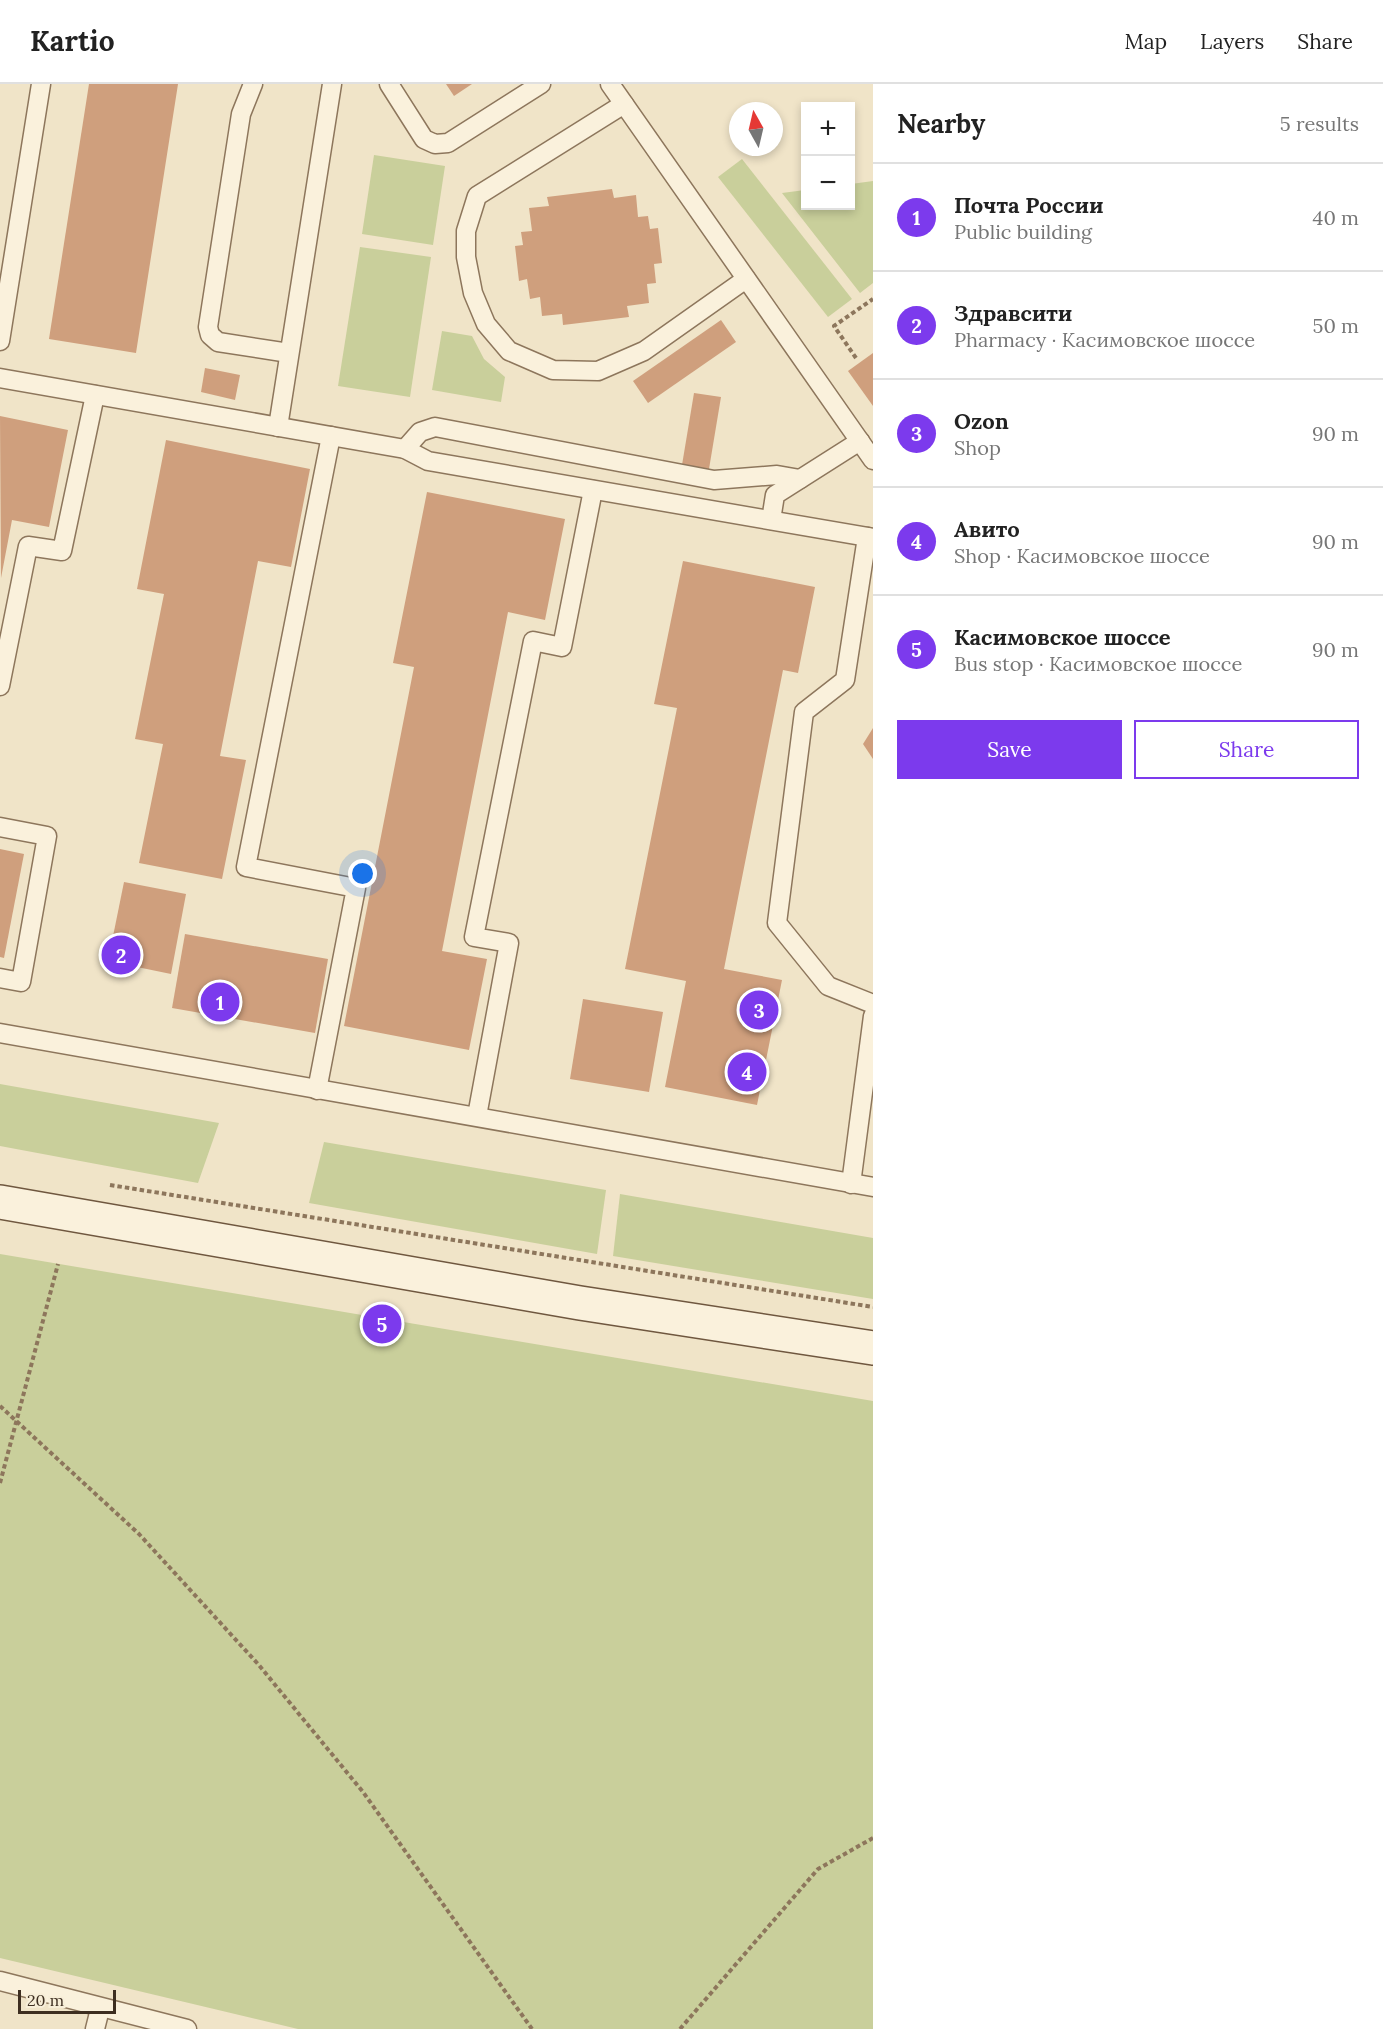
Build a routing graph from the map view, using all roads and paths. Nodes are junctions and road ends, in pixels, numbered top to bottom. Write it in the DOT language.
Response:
graph roads {
  1 [pos="41,84"];
  2 [pos="253,84"];
  3 [pos="332,84"];
  4 [pos="389,84"];
  5 [pos="540,84"];
  6 [pos="610,84"];
  7 [pos="624,104"];
  8 [pos="747,279"];
  9 [pos="873,299"];
  10 [pos="0,341"];
  11 [pos="289,353"];
  12 [pos="856,358"];
  13 [pos="0,378"];
  14 [pos="95,395"];
  15 [pos="278,428"];
  16 [pos="331,436"];
  17 [pos="860,441"];
  18 [pos="405,449"];
  19 [pos="873,460"];
  20 [pos="800,479"];
  21 [pos="593,490"];
  22 [pos="771,520"];
  23 [pos="870,537"];
  24 [pos="0,686"];
  25 [pos="0,827"];
  26 [pos="0,978"];
  27 [pos="873,1004"];
  28 [pos="873,1016"];
  29 [pos="0,1033"];
  30 [pos="317,1090"];
  31 [pos="477,1116"];
  32 [pos="106,1184"];
  33 [pos="850,1184"];
  34 [pos="873,1187"];
  35 [pos="0,1202"];
  36 [pos="58,1264"];
  37 [pos="873,1307"];
  38 [pos="873,1348"];
  39 [pos="0,1406"];
  40 [pos="16,1420"];
  41 [pos="0,1483"];
  42 [pos="873,1838"];
  43 [pos="0,1981"];
  44 [pos="100,2009"];
  45 [pos="95,2029"];
  46 [pos="187,2029"];
  47 [pos="532,2029"];
  48 [pos="680,2029"];
  1 -- 10 [label="lane"];
  2 -- 11 [label="lane"];
  3 -- 11 [label="lane"];
  4 -- 5 [label="lane"];
  6 -- 7 [label="lane"];
  7 -- 8 [label="lane"];
  7 -- 8 [label="lane"];
  8 -- 17 [label="lane"];
  9 -- 12 [label="path"];
  11 -- 15 [label="lane"];
  13 -- 14 [label="lane"];
  14 -- 15 [label="lane"];
  14 -- 24 [label="lane"];
  15 -- 16 [label="lane"];
  16 -- 18 [label="lane"];
  16 -- 30 [label="lane"];
  17 -- 19 [label="lane"];
  17 -- 20 [label="lane"];
  18 -- 20 [label="lane"];
  18 -- 21 [label="lane"];
  20 -- 22 [label="lane"];
  21 -- 22 [label="lane"];
  21 -- 31 [label="lane"];
  22 -- 23 [label="lane"];
  23 -- 27 [label="lane"];
  25 -- 26 [label="lane"];
  28 -- 33 [label="lane"];
  29 -- 30 [label="lane"];
  30 -- 31 [label="lane"];
  31 -- 33 [label="lane"];
  32 -- 37 [label="path"];
  33 -- 34 [label="lane"];
  35 -- 38 [label="main road"];
  36 -- 40 [label="path"];
  39 -- 40 [label="path"];
  40 -- 41 [label="path"];
  40 -- 47 [label="path"];
  42 -- 48 [label="path"];
  43 -- 44 [label="lane"];
  44 -- 45 [label="lane"];
  44 -- 46 [label="lane"];
}
